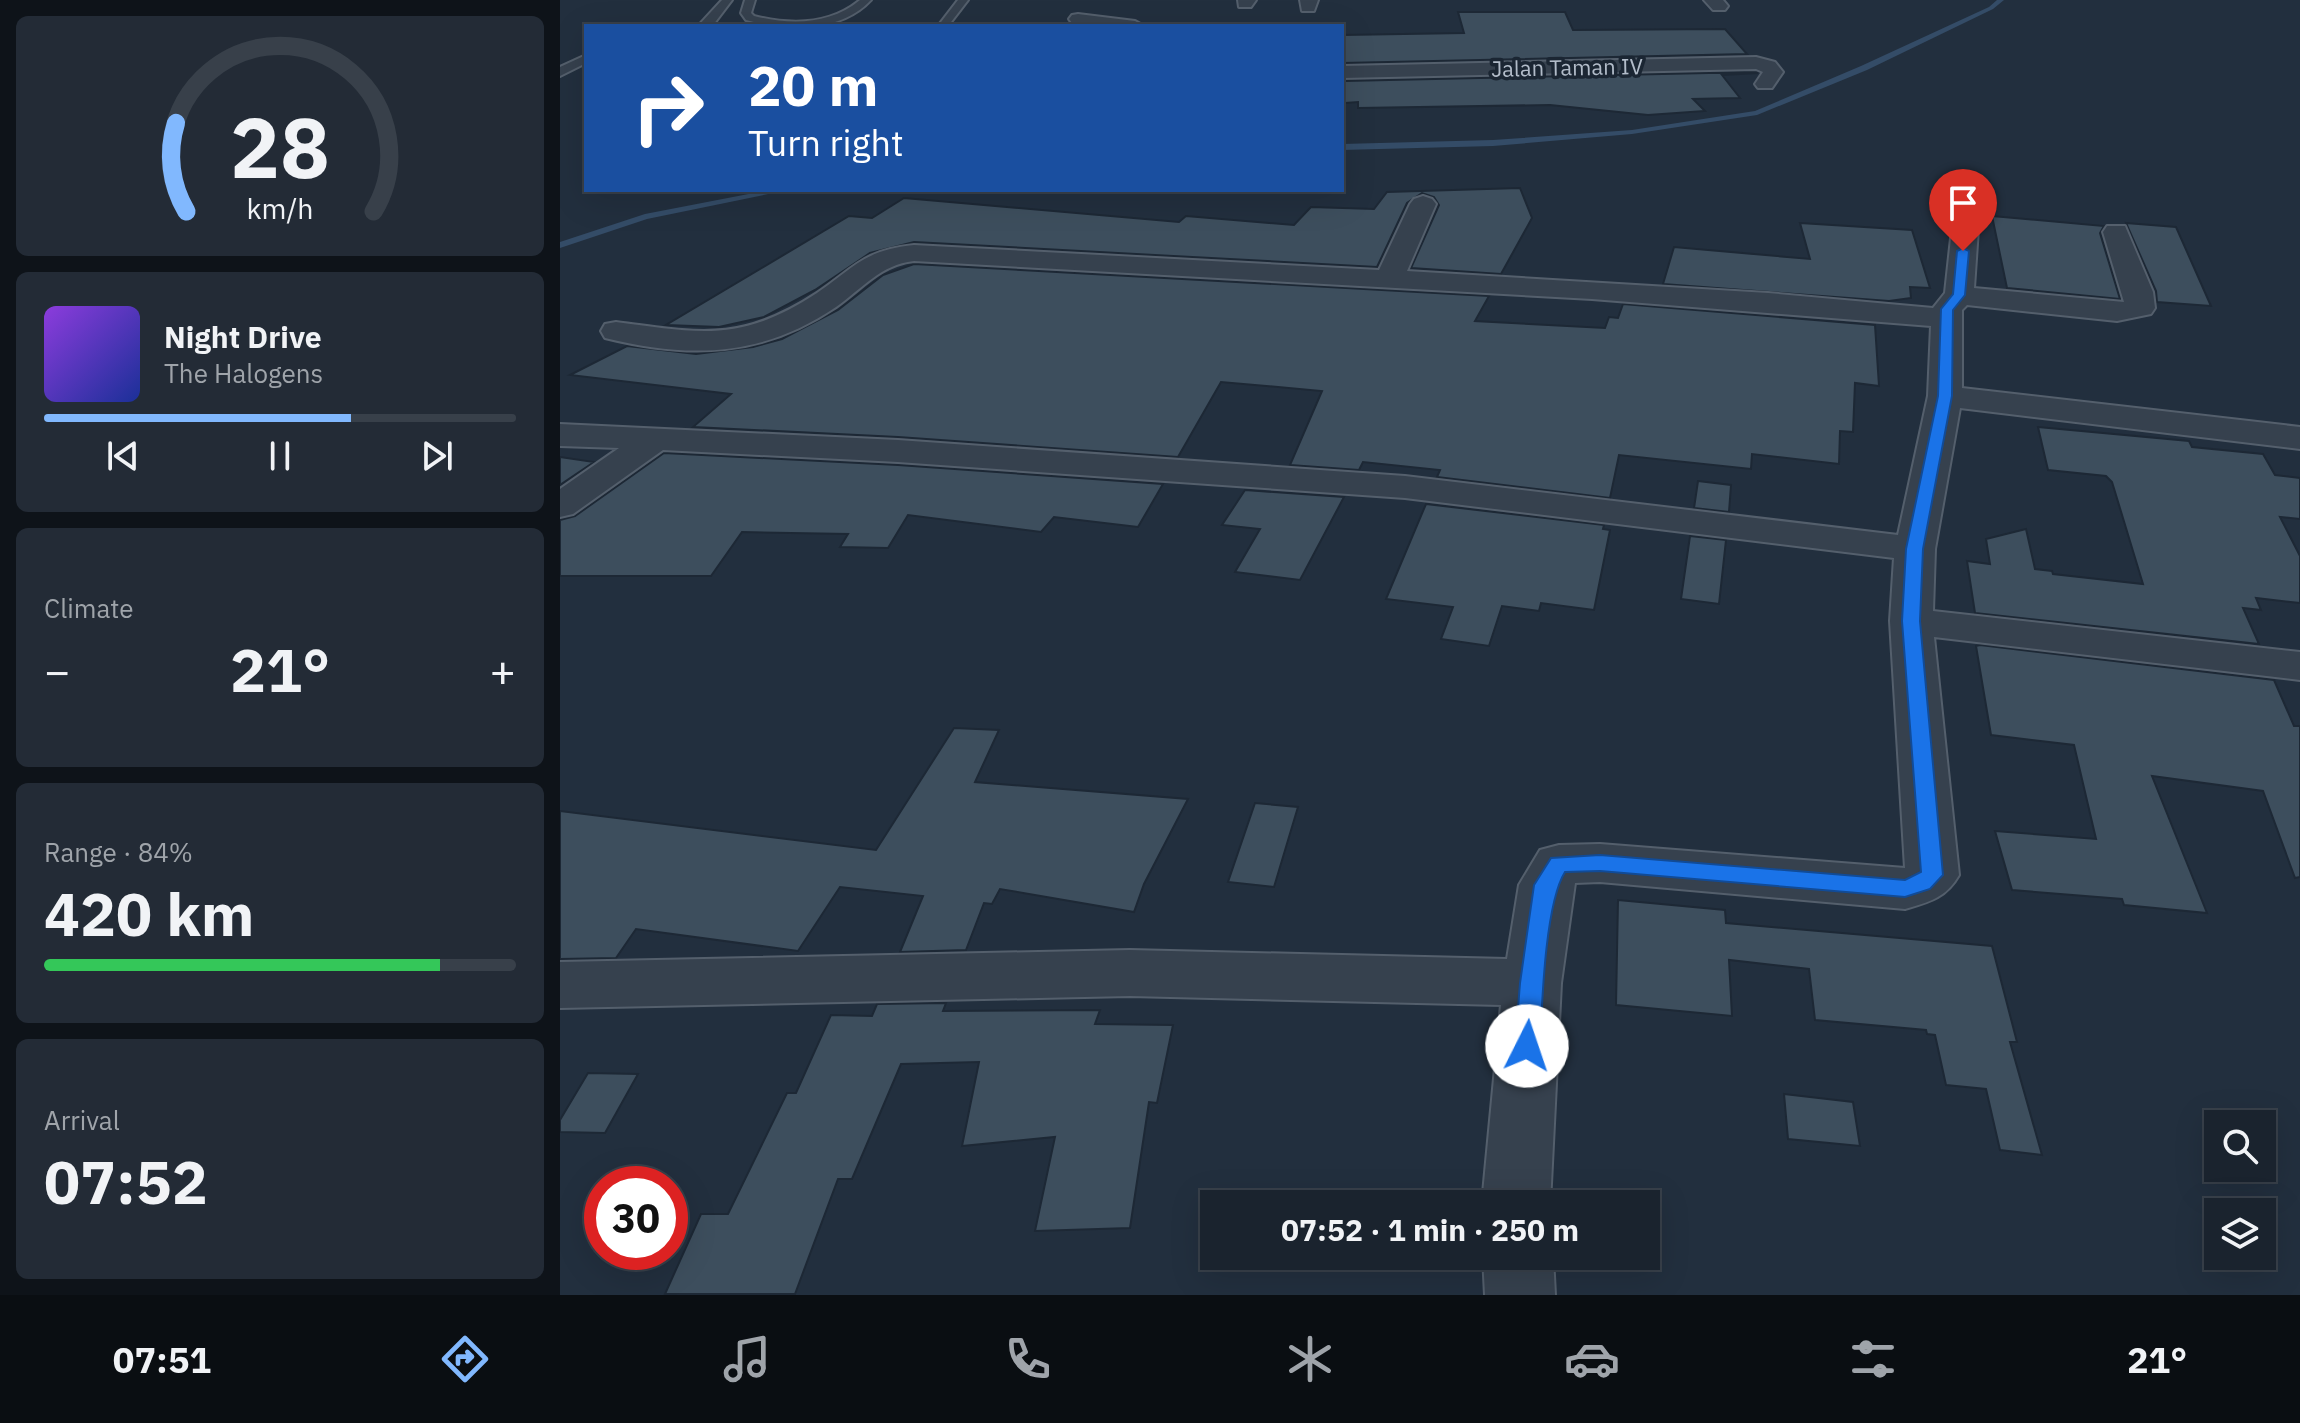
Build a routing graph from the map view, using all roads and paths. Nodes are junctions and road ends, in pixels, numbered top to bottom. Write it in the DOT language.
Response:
graph roads {
  1 [pos="727,0"];
  2 [pos="750,0"];
  3 [pos="866,0"];
  4 [pos="963,0"];
  5 [pos="1088,0"];
  6 [pos="1077,22"];
  7 [pos="707,24"];
  8 [pos="945,24"];
  9 [pos="1106,24"];
  10 [pos="584,59"];
  11 [pos="1514,68"];
  12 [pos="1397,71"];
  13 [pos="560,72"];
  14 [pos="1344,72"];
  15 [pos="1765,84"];
  16 [pos="1525,87"];
  17 [pos="1404,92"];
  18 [pos="1423,204"];
  19 [pos="1965,229"];
  20 [pos="2116,232"];
  21 [pos="1389,280"];
  22 [pos="1953,307"];
  23 [pos="616,331"];
  24 [pos="1945,396"];
  25 [pos="560,435"];
  26 [pos="658,438"];
  27 [pos="2300,438"];
  28 [pos="560,506"];
  29 [pos="1915,549"];
  30 [pos="1911,621"];
  31 [pos="2300,666"];
  32 [pos="1532,983"];
  33 [pos="560,985"];
  34 [pos="1517,1190"];
  35 [pos="1519,1270"];
  36 [pos="1520,1295"];
  1 -- 7 [label="lane"];
  2 -- 3 [label="lane"];
  4 -- 8 [label="lane"];
  5 -- 6 [label="street"];
  6 -- 9 [label="street"];
  10 -- 13 [label="lane"];
  11 -- 12 [label="street, Jalan Taman IV"];
  11 -- 15 [label="street, Jalan Taman IV"];
  11 -- 16 [label="street"];
  12 -- 14 [label="street, Jalan Taman IV"];
  12 -- 17 [label="street"];
  18 -- 21 [label="street"];
  19 -- 22 [label="street"];
  20 -- 22 [label="street"];
  21 -- 22 [label="street"];
  21 -- 23 [label="street"];
  22 -- 24 [label="street"];
  24 -- 27 [label="street"];
  24 -- 29 [label="street"];
  25 -- 26 [label="street"];
  26 -- 28 [label="street"];
  26 -- 29 [label="street"];
  29 -- 30 [label="street"];
  30 -- 31 [label="street"];
  30 -- 32 [label="street"];
  32 -- 33 [label="street"];
  32 -- 34 [label="street"];
  35 -- 36 [label="street"];
}
